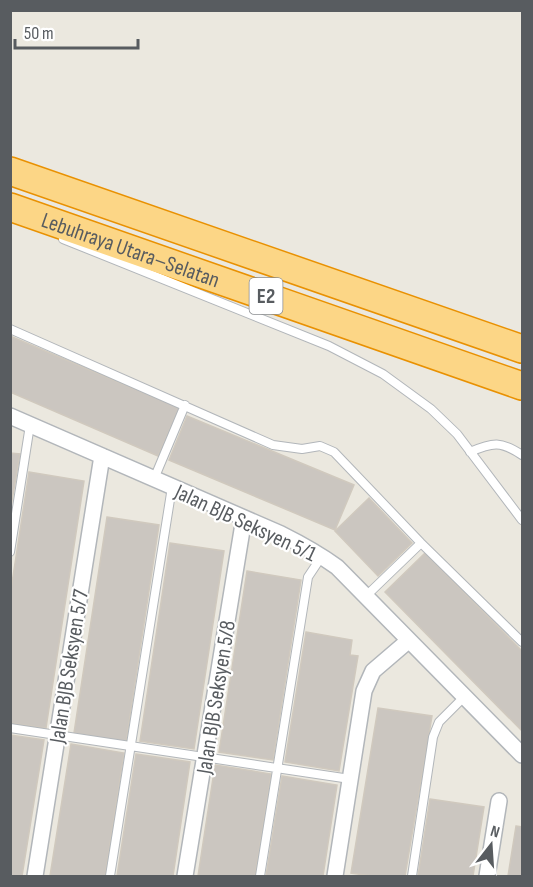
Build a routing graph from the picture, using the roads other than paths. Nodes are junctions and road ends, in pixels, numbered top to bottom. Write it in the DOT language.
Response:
graph roads {
  1 [pos="10,171"];
  2 [pos="10,207"];
  3 [pos="53,235"];
  4 [pos="10,329"];
  5 [pos="522,349"];
  6 [pos="522,386"];
  7 [pos="184,405"];
  8 [pos="10,416"];
  9 [pos="30,425"];
  10 [pos="470,452"];
  11 [pos="522,455"];
  12 [pos="102,456"];
  13 [pos="154,479"];
  14 [pos="172,487"];
  15 [pos="244,518"];
  16 [pos="522,520"];
  17 [pos="421,543"];
  18 [pos="10,552"];
  19 [pos="322,556"];
  20 [pos="365,597"];
  21 [pos="408,640"];
  22 [pos="522,642"];
  23 [pos="464,697"];
  24 [pos="10,728"];
  25 [pos="57,735"];
  26 [pos="131,746"];
  27 [pos="522,755"];
  28 [pos="205,757"];
  29 [pos="277,768"];
  30 [pos="350,779"];
  31 [pos="499,801"];
  32 [pos="35,876"];
  33 [pos="110,876"];
  34 [pos="185,876"];
  35 [pos="260,876"];
  36 [pos="335,876"];
  37 [pos="412,876"];
  38 [pos="487,876"];
  1 -- 5 [label="highway, Lebuhraya Utara–Selatan / E2"];
  2 -- 6 [label="highway, Lebuhraya Utara–Selatan / E2"];
  3 -- 10 [label="lane"];
  4 -- 7 [label="lane"];
  7 -- 13 [label="lane"];
  7 -- 17 [label="lane"];
  8 -- 9 [label="street, Jalan BJB Seksyen 5/1"];
  9 -- 12 [label="street, Jalan BJB Seksyen 5/1"];
  9 -- 18 [label="lane"];
  10 -- 11 [label="lane"];
  10 -- 16 [label="lane"];
  12 -- 13 [label="street, Jalan BJB Seksyen 5/1"];
  12 -- 25 [label="street, Jalan BJB Seksyen 5/7"];
  13 -- 14 [label="street, Jalan BJB Seksyen 5/1"];
  14 -- 15 [label="street, Jalan BJB Seksyen 5/1"];
  14 -- 26 [label="lane"];
  15 -- 19 [label="street, Jalan BJB Seksyen 5/1"];
  15 -- 28 [label="street, Jalan BJB Seksyen 5/8"];
  17 -- 20 [label="lane"];
  17 -- 22 [label="lane"];
  19 -- 20 [label="street, Jalan BJB Seksyen 5/1"];
  19 -- 29 [label="lane"];
  20 -- 21 [label="street, Jalan BJB Seksyen 5/1"];
  21 -- 23 [label="street, Jalan BJB Seksyen 5/1"];
  21 -- 30 [label="street"];
  23 -- 27 [label="street, Jalan BJB Seksyen 5/1"];
  23 -- 37 [label="lane"];
  24 -- 25 [label="lane"];
  25 -- 26 [label="lane"];
  25 -- 32 [label="street, Jalan BJB Seksyen 5/7"];
  26 -- 28 [label="lane"];
  26 -- 33 [label="lane"];
  28 -- 29 [label="lane"];
  28 -- 34 [label="street, Jalan BJB Seksyen 5/8"];
  29 -- 30 [label="lane"];
  29 -- 35 [label="lane"];
  30 -- 36 [label="street"];
  31 -- 38 [label="street"];
}
